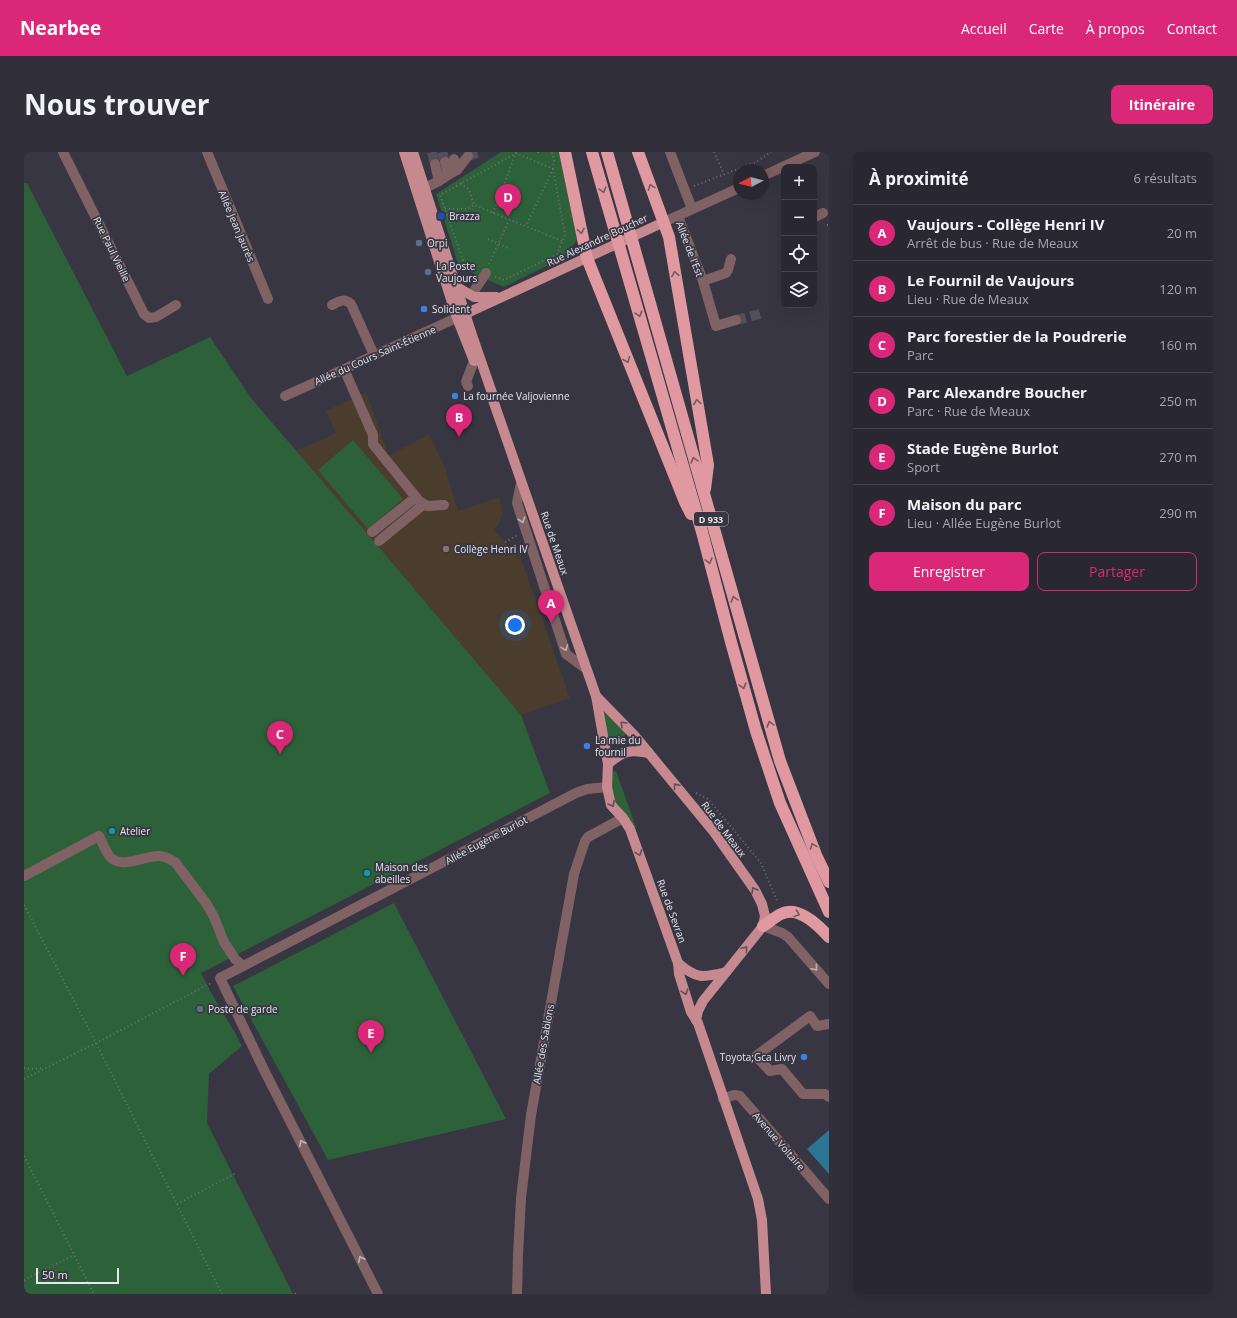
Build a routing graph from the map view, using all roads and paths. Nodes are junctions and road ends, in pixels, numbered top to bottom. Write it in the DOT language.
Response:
graph roads {
  1 [pos="63,152"];
  2 [pos="206,152"];
  3 [pos="404,152"];
  4 [pos="409,152"];
  5 [pos="413,152"];
  6 [pos="552,152"];
  7 [pos="565,152"];
  8 [pos="592,152"];
  9 [pos="607,152"];
  10 [pos="638,152"];
  11 [pos="670,152"];
  12 [pos="714,152"];
  13 [pos="771,152"];
  14 [pos="815,152"];
  15 [pos="517,153"];
  16 [pos="468,156"];
  17 [pos="553,168"];
  18 [pos="452,173"];
  19 [pos="769,173"];
  20 [pos="724,174"];
  21 [pos="439,180"];
  22 [pos="461,183"];
  23 [pos="691,187"];
  24 [pos="425,188"];
  25 [pos="733,191"];
  26 [pos="474,205"];
  27 [pos="445,209"];
  28 [pos="692,209"];
  29 [pos="493,213"];
  30 [pos="678,216"];
  31 [pos="509,220"];
  32 [pos="664,222"];
  33 [pos="526,226"];
  34 [pos="488,239"];
  35 [pos="562,241"];
  36 [pos="498,244"];
  37 [pos="510,249"];
  38 [pos="587,258"];
  39 [pos="731,259"];
  40 [pos="486,273"];
  41 [pos="703,281"];
  42 [pos="457,287"];
  43 [pos="474,291"];
  44 [pos="506,296"];
  45 [pos="268,299"];
  46 [pos="176,305"];
  47 [pos="332,305"];
  48 [pos="461,316"];
  49 [pos="736,320"];
  50 [pos="374,355"];
  51 [pos="474,360"];
  52 [pos="344,369"];
  53 [pos="468,386"];
  54 [pos="285,396"];
  55 [pos="493,400"];
  56 [pos="521,483"];
  57 [pos="704,496"];
  58 [pos="416,497"];
  59 [pos="424,504"];
  60 [pos="444,505"];
  61 [pos="526,531"];
  62 [pos="372,532"];
  63 [pos="702,532"];
  64 [pos="379,541"];
  65 [pos="505,542"];
  66 [pos="585,668"];
  67 [pos="596,696"];
  68 [pos="649,753"];
  69 [pos="608,764"];
  70 [pos="607,787"];
  71 [pos="623,818"];
  72 [pos="24,876"];
  73 [pos="829,882"];
  74 [pos="24,905"];
  75 [pos="829,912"];
  76 [pos="763,926"];
  77 [pos="829,937"];
  78 [pos="678,963"];
  79 [pos="243,966"];
  80 [pos="726,972"];
  81 [pos="220,978"];
  82 [pos="829,984"];
  83 [pos="696,1020"];
  84 [pos="829,1024"];
  85 [pos="96,1043"];
  86 [pos="24,1068"];
  87 [pos="45,1068"];
  88 [pos="24,1079"];
  89 [pos="829,1097"];
  90 [pos="723,1099"];
  91 [pos="24,1156"];
  92 [pos="236,1173"];
  93 [pos="829,1199"];
  94 [pos="177,1204"];
  95 [pos="74,1254"];
  96 [pos="24,1280"];
  97 [pos="298,1292"];
  98 [pos="94,1294"];
  99 [pos="222,1294"];
  100 [pos="295,1294"];
  101 [pos="378,1294"];
  102 [pos="517,1294"];
  103 [pos="766,1294"];
  1 -- 46 [label="street, Rue Paul Vieille"];
  2 -- 45 [label="street, Allée Jean Jaurès"];
  3 -- 48 [label="main road, Rue de Meaux"];
  4 -- 48 [label="main road, Rue de Meaux"];
  5 -- 24 [label="main road, Rue de Meaux"];
  6 -- 17 [label="path"];
  7 -- 38 [label="highway, one-way"];
  8 -- 63 [label="highway, D 933, one-way"];
  57 -- 9 [label="highway, D 933, one-way"];
  32 -- 10 [label="highway, one-way"];
  11 -- 28 [label="street"];
  12 -- 20 [label="path"];
  13 -- 20 [label="path"];
  14 -- 19 [label="street"];
  15 -- 17 [label="path"];
  15 -- 22 [label="path"];
  15 -- 29 [label="path"];
  16 -- 18 [label="street"];
  17 -- 33 [label="path"];
  17 -- 35 [label="path"];
  18 -- 21 [label="street"];
  18 -- 21 [label="street"];
  20 -- 23 [label="path"];
  21 -- 24 [label="street"];
  22 -- 26 [label="path"];
  22 -- 27 [label="path"];
  24 -- 42 [label="main road, Rue de Meaux"];
  25 -- 28 [label="street, Rue Alexandre Boucher"];
  26 -- 27 [label="path"];
  26 -- 29 [label="path"];
  27 -- 40 [label="path"];
  28 -- 30 [label="street, Rue Alexandre Boucher"];
  29 -- 31 [label="path"];
  30 -- 32 [label="street, Rue Alexandre Boucher"];
  30 -- 41 [label="street, Allée de l'Est"];
  31 -- 33 [label="path"];
  31 -- 36 [label="path"];
  32 -- 38 [label="main road, Rue Alexandre Boucher"];
  57 -- 32 [label="highway, one-way"];
  33 -- 35 [label="path"];
  34 -- 36 [label="path"];
  35 -- 40 [label="path"];
  36 -- 37 [label="path"];
  36 -- 40 [label="path"];
  38 -- 44 [label="main road, Rue Alexandre Boucher"];
  38 -- 63 [label="highway, one-way"];
  39 -- 41 [label="street, Allée de l'Est"];
  40 -- 43 [label="street"];
  41 -- 49 [label="street, Allée de l'Est"];
  42 -- 44 [label="main road"];
  42 -- 48 [label="main road, Rue de Meaux"];
  44 -- 48 [label="main road, Rue Alexandre Boucher"];
  47 -- 50 [label="street"];
  48 -- 50 [label="street, Allée du Cours Saint-Étienne"];
  48 -- 51 [label="main road, Rue de Meaux"];
  48 -- 55 [label="main road, Rue de Meaux"];
  50 -- 52 [label="street, Allée du Cours Saint-Étienne"];
  51 -- 53 [label="street"];
  51 -- 55 [label="main road, Rue de Meaux"];
  52 -- 54 [label="street, Allée du Cours Saint-Étienne"];
  52 -- 58 [label="street"];
  55 -- 56 [label="main road, Rue de Meaux"];
  56 -- 61 [label="street, one-way"];
  56 -- 66 [label="main road, Rue de Meaux"];
  73 -- 57 [label="highway, D 933, one-way"];
  58 -- 59 [label="street"];
  58 -- 62 [label="street"];
  59 -- 60 [label="street"];
  59 -- 64 [label="street"];
  61 -- 65 [label="path"];
  61 -- 66 [label="street, one-way"];
  63 -- 75 [label="highway, D 933, one-way"];
  66 -- 67 [label="main road, Rue de Meaux"];
  68 -- 67 [label="main road, Rue de Meaux, one-way"];
  67 -- 69 [label="main road, Rue de Meaux"];
  68 -- 69 [label="main road"];
  76 -- 68 [label="main road, Rue de Meaux, one-way"];
  69 -- 70 [label="main road, Rue de Sevran"];
  70 -- 71 [label="main road, Rue de Sevran, one-way"];
  70 -- 79 [label="street, Allée Eugène Burlot"];
  71 -- 78 [label="main road, Rue de Sevran, one-way"];
  71 -- 102 [label="street, Allée des Sablons"];
  72 -- 79 [label="street"];
  74 -- 85 [label="path"];
  76 -- 77 [label="highway, one-way"];
  80 -- 76 [label="main road, one-way"];
  76 -- 82 [label="street, one-way"];
  78 -- 80 [label="main road"];
  78 -- 83 [label="main road, Rue de Sevran, one-way"];
  79 -- 81 [label="street, Allée Eugène Burlot"];
  80 -- 83 [label="main road"];
  81 -- 85 [label="path"];
  101 -- 81 [label="street, one-way"];
  83 -- 90 [label="main road, Rue de Sevran"];
  84 -- 89 [label="street"];
  85 -- 87 [label="path"];
  85 -- 94 [label="path"];
  86 -- 87 [label="path"];
  87 -- 88 [label="path"];
  90 -- 93 [label="street, Avenue Voltaire"];
  90 -- 103 [label="main road, Rue de Sevran"];
  91 -- 95 [label="path"];
  92 -- 94 [label="path"];
  94 -- 99 [label="path"];
  95 -- 96 [label="path"];
  95 -- 98 [label="path"];
  97 -- 100 [label="path"];
}
